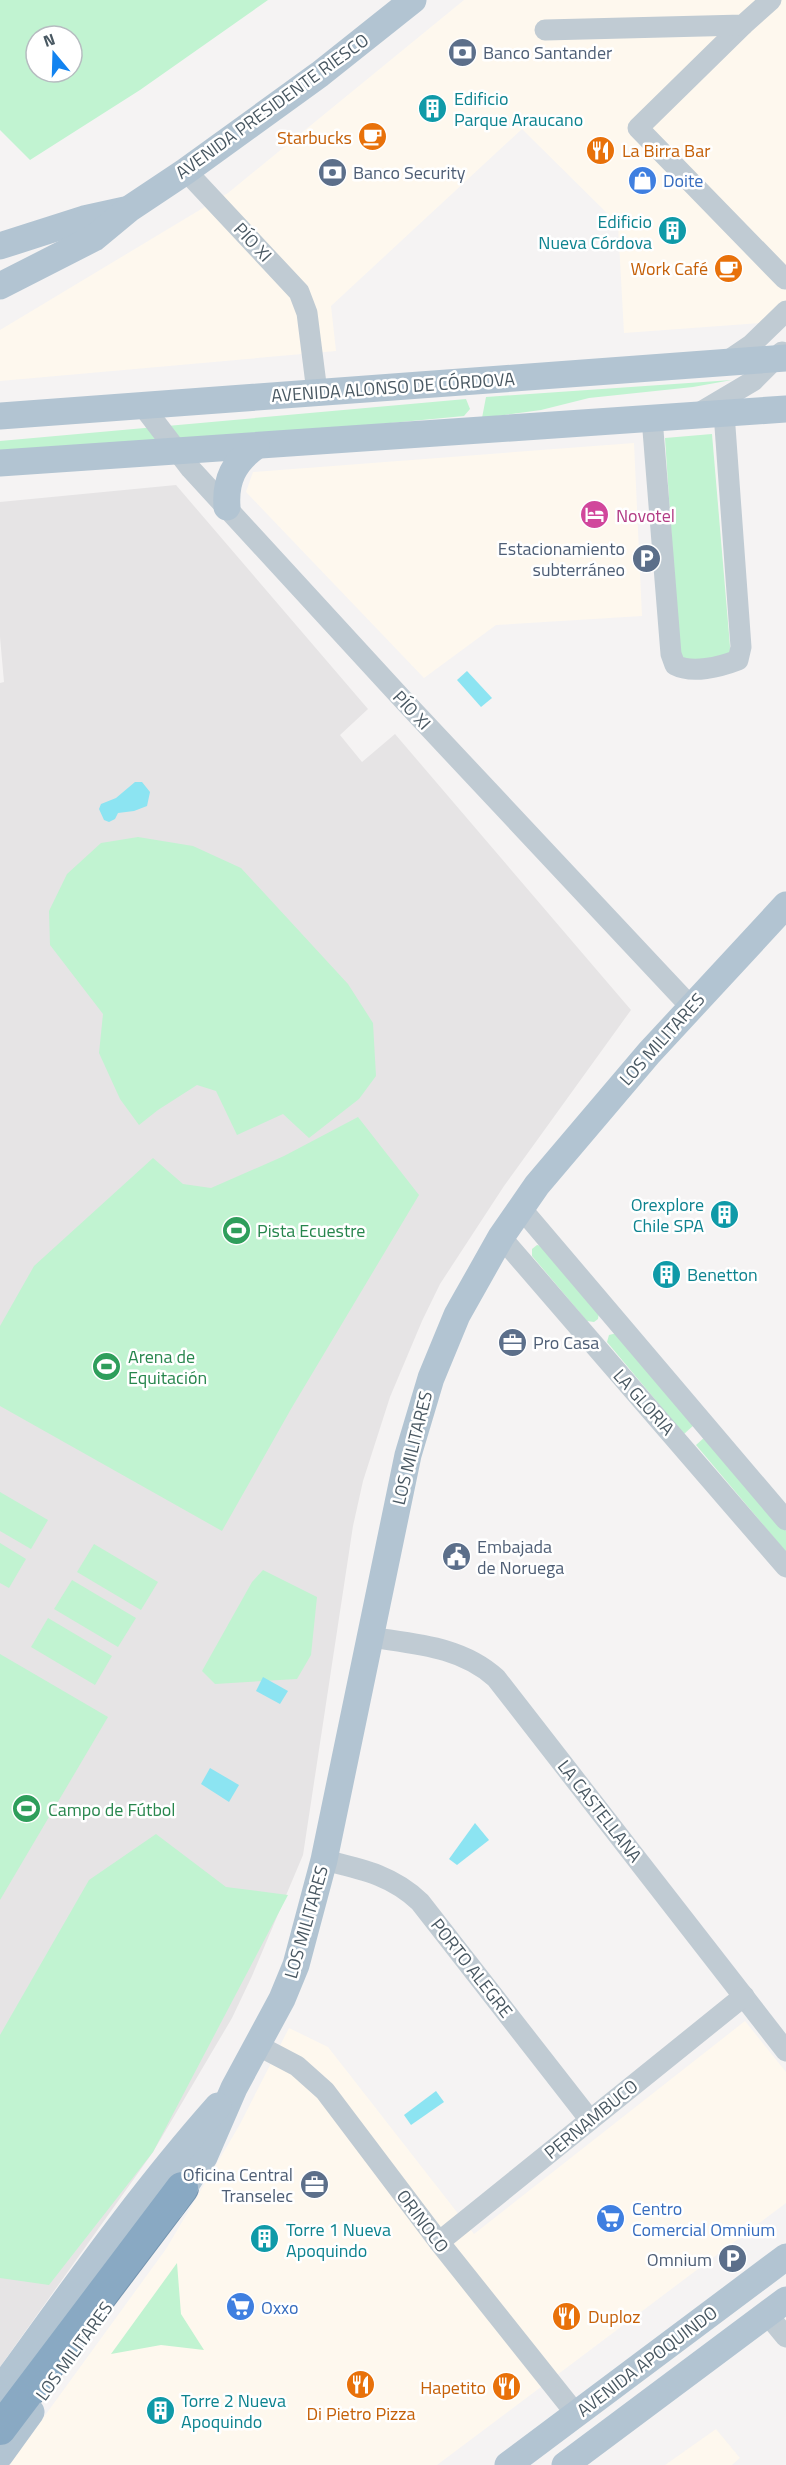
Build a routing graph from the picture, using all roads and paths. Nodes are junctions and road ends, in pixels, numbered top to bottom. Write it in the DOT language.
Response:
graph roads {
  1 [pos="412,0"];
  2 [pos="771,0"];
  3 [pos="743,25"];
  4 [pos="545,30"];
  5 [pos="186,171"];
  6 [pos="129,209"];
  7 [pos="0,246"];
  8 [pos="785,279"];
  9 [pos="0,286"];
  10 [pos="786,311"];
  11 [pos="783,354"];
  12 [pos="726,362"];
  13 [pos="317,392"];
  14 [pos="142,405"];
  15 [pos="786,409"];
  16 [pos="724,413"];
  17 [pos="696,415"];
  18 [pos="0,416"];
  19 [pos="652,418"];
  20 [pos="256,446"];
  21 [pos="177,452"];
  22 [pos="0,463"];
  23 [pos="227,507"];
  24 [pos="786,905"];
  25 [pos="691,1007"];
  26 [pos="520,1207"];
  27 [pos="501,1237"];
  28 [pos="616,1319"];
  29 [pos="590,1341"];
  30 [pos="705,1423"];
  31 [pos="681,1443"];
  32 [pos="786,1520"];
  33 [pos="786,1567"];
  34 [pos="370,1637"];
  35 [pos="324,1860"];
  36 [pos="744,1996"];
  37 [pos="257,2045"];
  38 [pos="786,2051"];
  39 [pos="234,2088"];
  40 [pos="590,2120"];
  41 [pos="183,2188"];
  42 [pos="439,2242"];
  43 [pos="786,2257"];
  44 [pos="776,2307"];
  45 [pos="786,2337"];
  46 [pos="0,2390"];
  47 [pos="576,2414"];
  48 [pos="0,2429"];
  49 [pos="0,2455"];
  50 [pos="508,2465"];
  51 [pos="565,2465"];
  1 -- 5 [label="main road, AVENIDA PRESIDENTE RIESCO"];
  2 -- 3 [label="street"];
  3 -- 4 [label="street"];
  3 -- 8 [label="street"];
  5 -- 6 [label="main road, AVENIDA PRESIDENTE RIESCO"];
  5 -- 13 [label="street, PÍO XI"];
  6 -- 7 [label="main road, AVENIDA PRESIDENTE RIESCO"];
  6 -- 9 [label="main road, AVENIDA PRESIDENTE RIESCO"];
  10 -- 12 [label="street"];
  11 -- 12 [label="main road, AVENIDA ALONSO DE CÓRDOVA"];
  11 -- 17 [label="street"];
  12 -- 13 [label="main road, AVENIDA ALONSO DE CÓRDOVA"];
  13 -- 14 [label="main road, AVENIDA ALONSO DE CÓRDOVA"];
  14 -- 18 [label="main road, AVENIDA ALONSO DE CÓRDOVA"];
  14 -- 21 [label="street, PÍO XI"];
  15 -- 16 [label="main road"];
  16 -- 17 [label="main road"];
  16 -- 19 [label="street"];
  17 -- 19 [label="main road"];
  19 -- 20 [label="main road"];
  20 -- 21 [label="main road"];
  20 -- 23 [label="main road"];
  21 -- 22 [label="main road"];
  21 -- 23 [label="street, PÍO XI"];
  23 -- 25 [label="street, PÍO XI"];
  24 -- 25 [label="main road, LOS MILITARES"];
  25 -- 26 [label="main road, LOS MILITARES"];
  26 -- 27 [label="main road, LOS MILITARES"];
  26 -- 28 [label="street, LA GLORIA"];
  27 -- 29 [label="street, LA GLORIA"];
  27 -- 34 [label="main road, LOS MILITARES"];
  28 -- 29 [label="street"];
  28 -- 30 [label="street, LA GLORIA"];
  29 -- 31 [label="street, LA GLORIA"];
  30 -- 31 [label="street"];
  30 -- 32 [label="street, LA GLORIA"];
  31 -- 33 [label="street, LA GLORIA"];
  34 -- 35 [label="main road, LOS MILITARES"];
  34 -- 36 [label="street, LA CASTELLANA"];
  35 -- 37 [label="main road, LOS MILITARES"];
  35 -- 40 [label="street, PORTO ALEGRE"];
  36 -- 38 [label="street, LA CASTELLANA"];
  36 -- 40 [label="street, PERNAMBUCO"];
  37 -- 39 [label="main road, LOS MILITARES"];
  37 -- 42 [label="street, ORINOCO"];
  39 -- 41 [label="main road, LOS MILITARES"];
  39 -- 46 [label="main road, LOS MILITARES"];
  40 -- 42 [label="street, PERNAMBUCO"];
  41 -- 48 [label="highway"];
  41 -- 49 [label="main road, LOS MILITARES"];
  42 -- 47 [label="street, ORINOCO"];
  43 -- 47 [label="main road, AVENIDA APOQUINDO"];
  44 -- 45 [label="street"];
  44 -- 51 [label="main road, AVENIDA APOQUINDO"];
  47 -- 50 [label="main road, AVENIDA APOQUINDO"];
}
